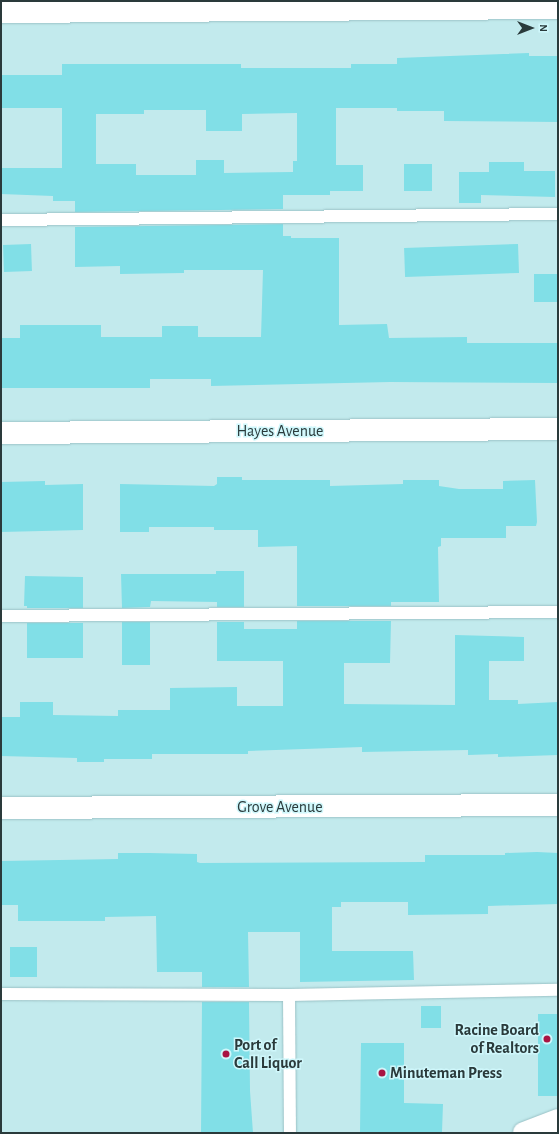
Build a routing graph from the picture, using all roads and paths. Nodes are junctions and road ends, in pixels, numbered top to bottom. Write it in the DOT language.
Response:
graph roads {
  1 [pos="558,8"];
  2 [pos="1,12"];
  3 [pos="558,214"];
  4 [pos="1,220"];
  5 [pos="558,429"];
  6 [pos="1,433"];
  7 [pos="558,612"];
  8 [pos="1,616"];
  9 [pos="558,805"];
  10 [pos="1,808"];
  11 [pos="558,990"];
  12 [pos="1,994"];
  13 [pos="289,995"];
  14 [pos="558,1120"];
  15 [pos="290,1133"];
  16 [pos="524,1133"];
  1 -- 2 [label="street"];
  3 -- 4 [label="lane"];
  5 -- 6 [label="street, Hayes Avenue"];
  7 -- 8 [label="lane"];
  9 -- 10 [label="street, Grove Avenue"];
  11 -- 13 [label="lane"];
  12 -- 13 [label="lane"];
  13 -- 15 [label="lane"];
  14 -- 16 [label="street"];
}
